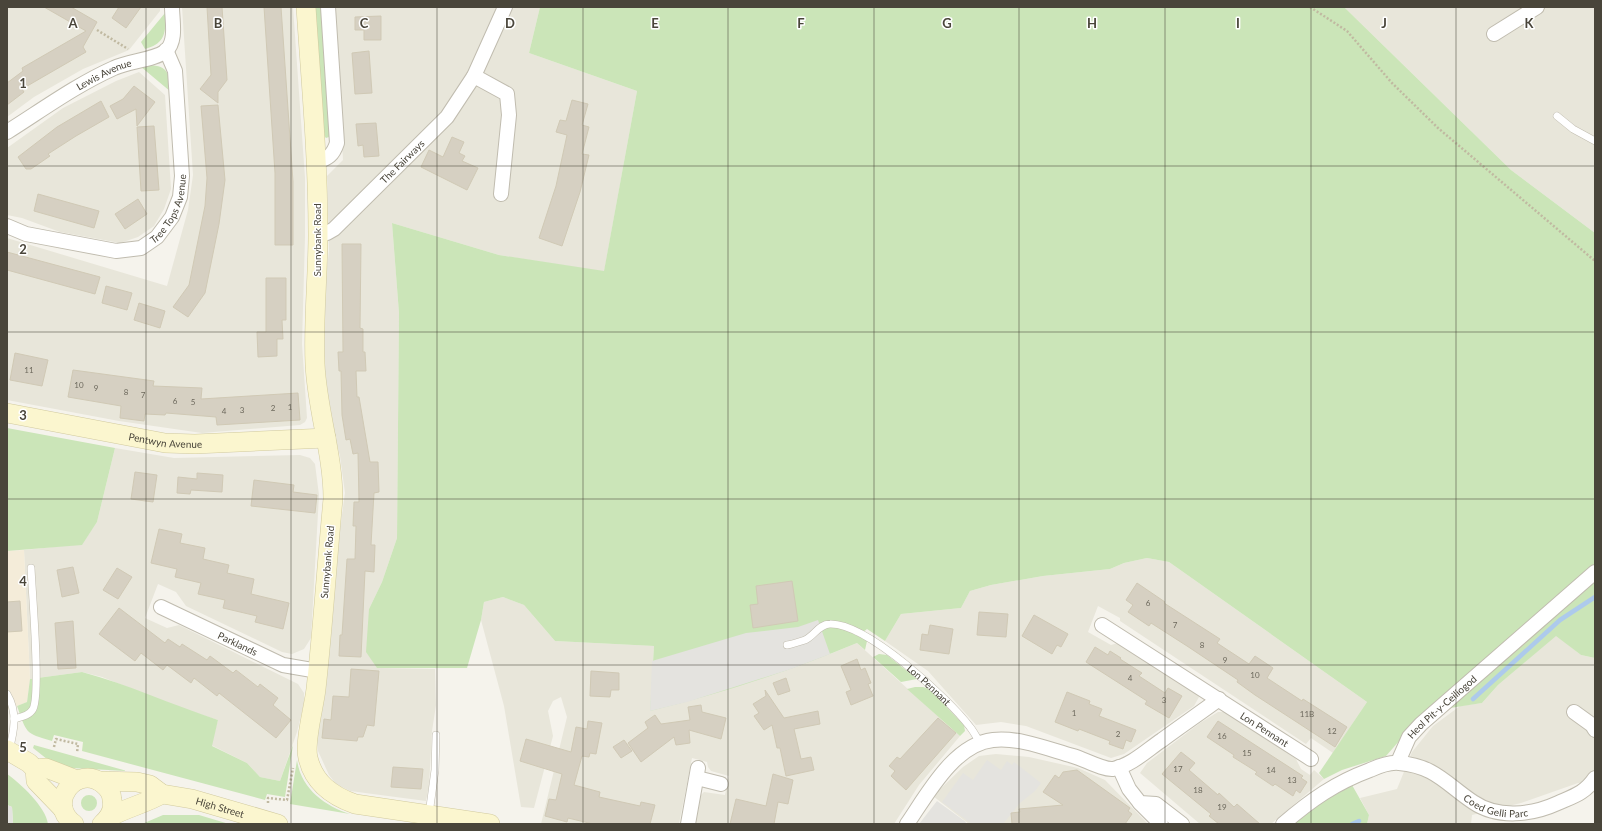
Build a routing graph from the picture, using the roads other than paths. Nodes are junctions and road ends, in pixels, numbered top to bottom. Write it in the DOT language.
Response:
graph roads {
  1 [pos="172,7"];
  2 [pos="306,7"];
  3 [pos="328,7"];
  4 [pos="505,7"];
  5 [pos="1537,7"];
  6 [pos="1494,34"];
  7 [pos="166,50"];
  8 [pos="474,76"];
  9 [pos="1558,116"];
  10 [pos="7,132"];
  11 [pos="1595,141"];
  12 [pos="316,162"];
  13 [pos="501,194"];
  14 [pos="7,226"];
  15 [pos="318,233"];
  16 [pos="7,413"];
  17 [pos="326,438"];
  18 [pos="31,568"];
  19 [pos="1595,572"];
  20 [pos="161,607"];
  21 [pos="1102,624"];
  22 [pos="787,645"];
  23 [pos="318,671"];
  24 [pos="7,694"];
  25 [pos="1219,699"];
  26 [pos="1574,712"];
  27 [pos="14,719"];
  28 [pos="1595,730"];
  29 [pos="436,735"];
  30 [pos="980,743"];
  31 [pos="8,750"];
  32 [pos="1311,759"];
  33 [pos="1398,762"];
  34 [pos="1119,767"];
  35 [pos="35,769"];
  36 [pos="1595,778"];
  37 [pos="77,780"];
  38 [pos="99,781"];
  39 [pos="720,784"];
  40 [pos="162,794"];
  41 [pos="1140,803"];
  42 [pos="429,814"];
  43 [pos="67,818"];
  44 [pos="105,821"];
  45 [pos="278,824"];
  46 [pos="490,824"];
  47 [pos="688,824"];
  48 [pos="907,824"];
  49 [pos="1161,824"];
  50 [pos="1182,824"];
  51 [pos="1283,824"];
  1 -- 7 [label="street"];
  2 -- 12 [label="street, Sunnybank Road"];
  3 -- 12 [label="street"];
  4 -- 8 [label="street, The Fairways"];
  5 -- 6 [label="street"];
  7 -- 10 [label="street, Lewis Avenue"];
  7 -- 14 [label="street, Tree Tops Avenue"];
  8 -- 13 [label="street"];
  8 -- 15 [label="street, The Fairways"];
  9 -- 11 [label="lane"];
  12 -- 15 [label="street, Sunnybank Road"];
  15 -- 17 [label="street, Sunnybank Road"];
  16 -- 17 [label="street, Pentwyn Avenue"];
  17 -- 23 [label="street, Sunnybank Road"];
  18 -- 27 [label="lane"];
  19 -- 33 [label="street, Heol Pit-y-Ceiliogod"];
  20 -- 23 [label="street, Parklands"];
  21 -- 25 [label="street, Lon Pennant"];
  22 -- 30 [label="lane, Lon Pennant"];
  23 -- 42 [label="street, Sunnybank Road"];
  24 -- 27 [label="lane"];
  25 -- 32 [label="street, Lon Pennant"];
  25 -- 34 [label="street"];
  26 -- 28 [label="street"];
  27 -- 31 [label="lane"];
  29 -- 42 [label="lane"];
  30 -- 34 [label="street"];
  30 -- 48 [label="street"];
  31 -- 35 [label="street"];
  33 -- 36 [label="street, Coed Gelli Parc"];
  33 -- 51 [label="street"];
  34 -- 41 [label="street"];
  35 -- 37 [label="street"];
  35 -- 43 [label="street"];
  37 -- 38 [label="street, High Street"];
  37 -- 43 [label="street"];
  38 -- 40 [label="street, High Street"];
  38 -- 44 [label="street"];
  39 -- 47 [label="street"];
  40 -- 44 [label="street"];
  40 -- 45 [label="street, High Street"];
  41 -- 49 [label="street"];
  41 -- 50 [label="street"];
  42 -- 46 [label="street, Sunnybank Road"];
}
